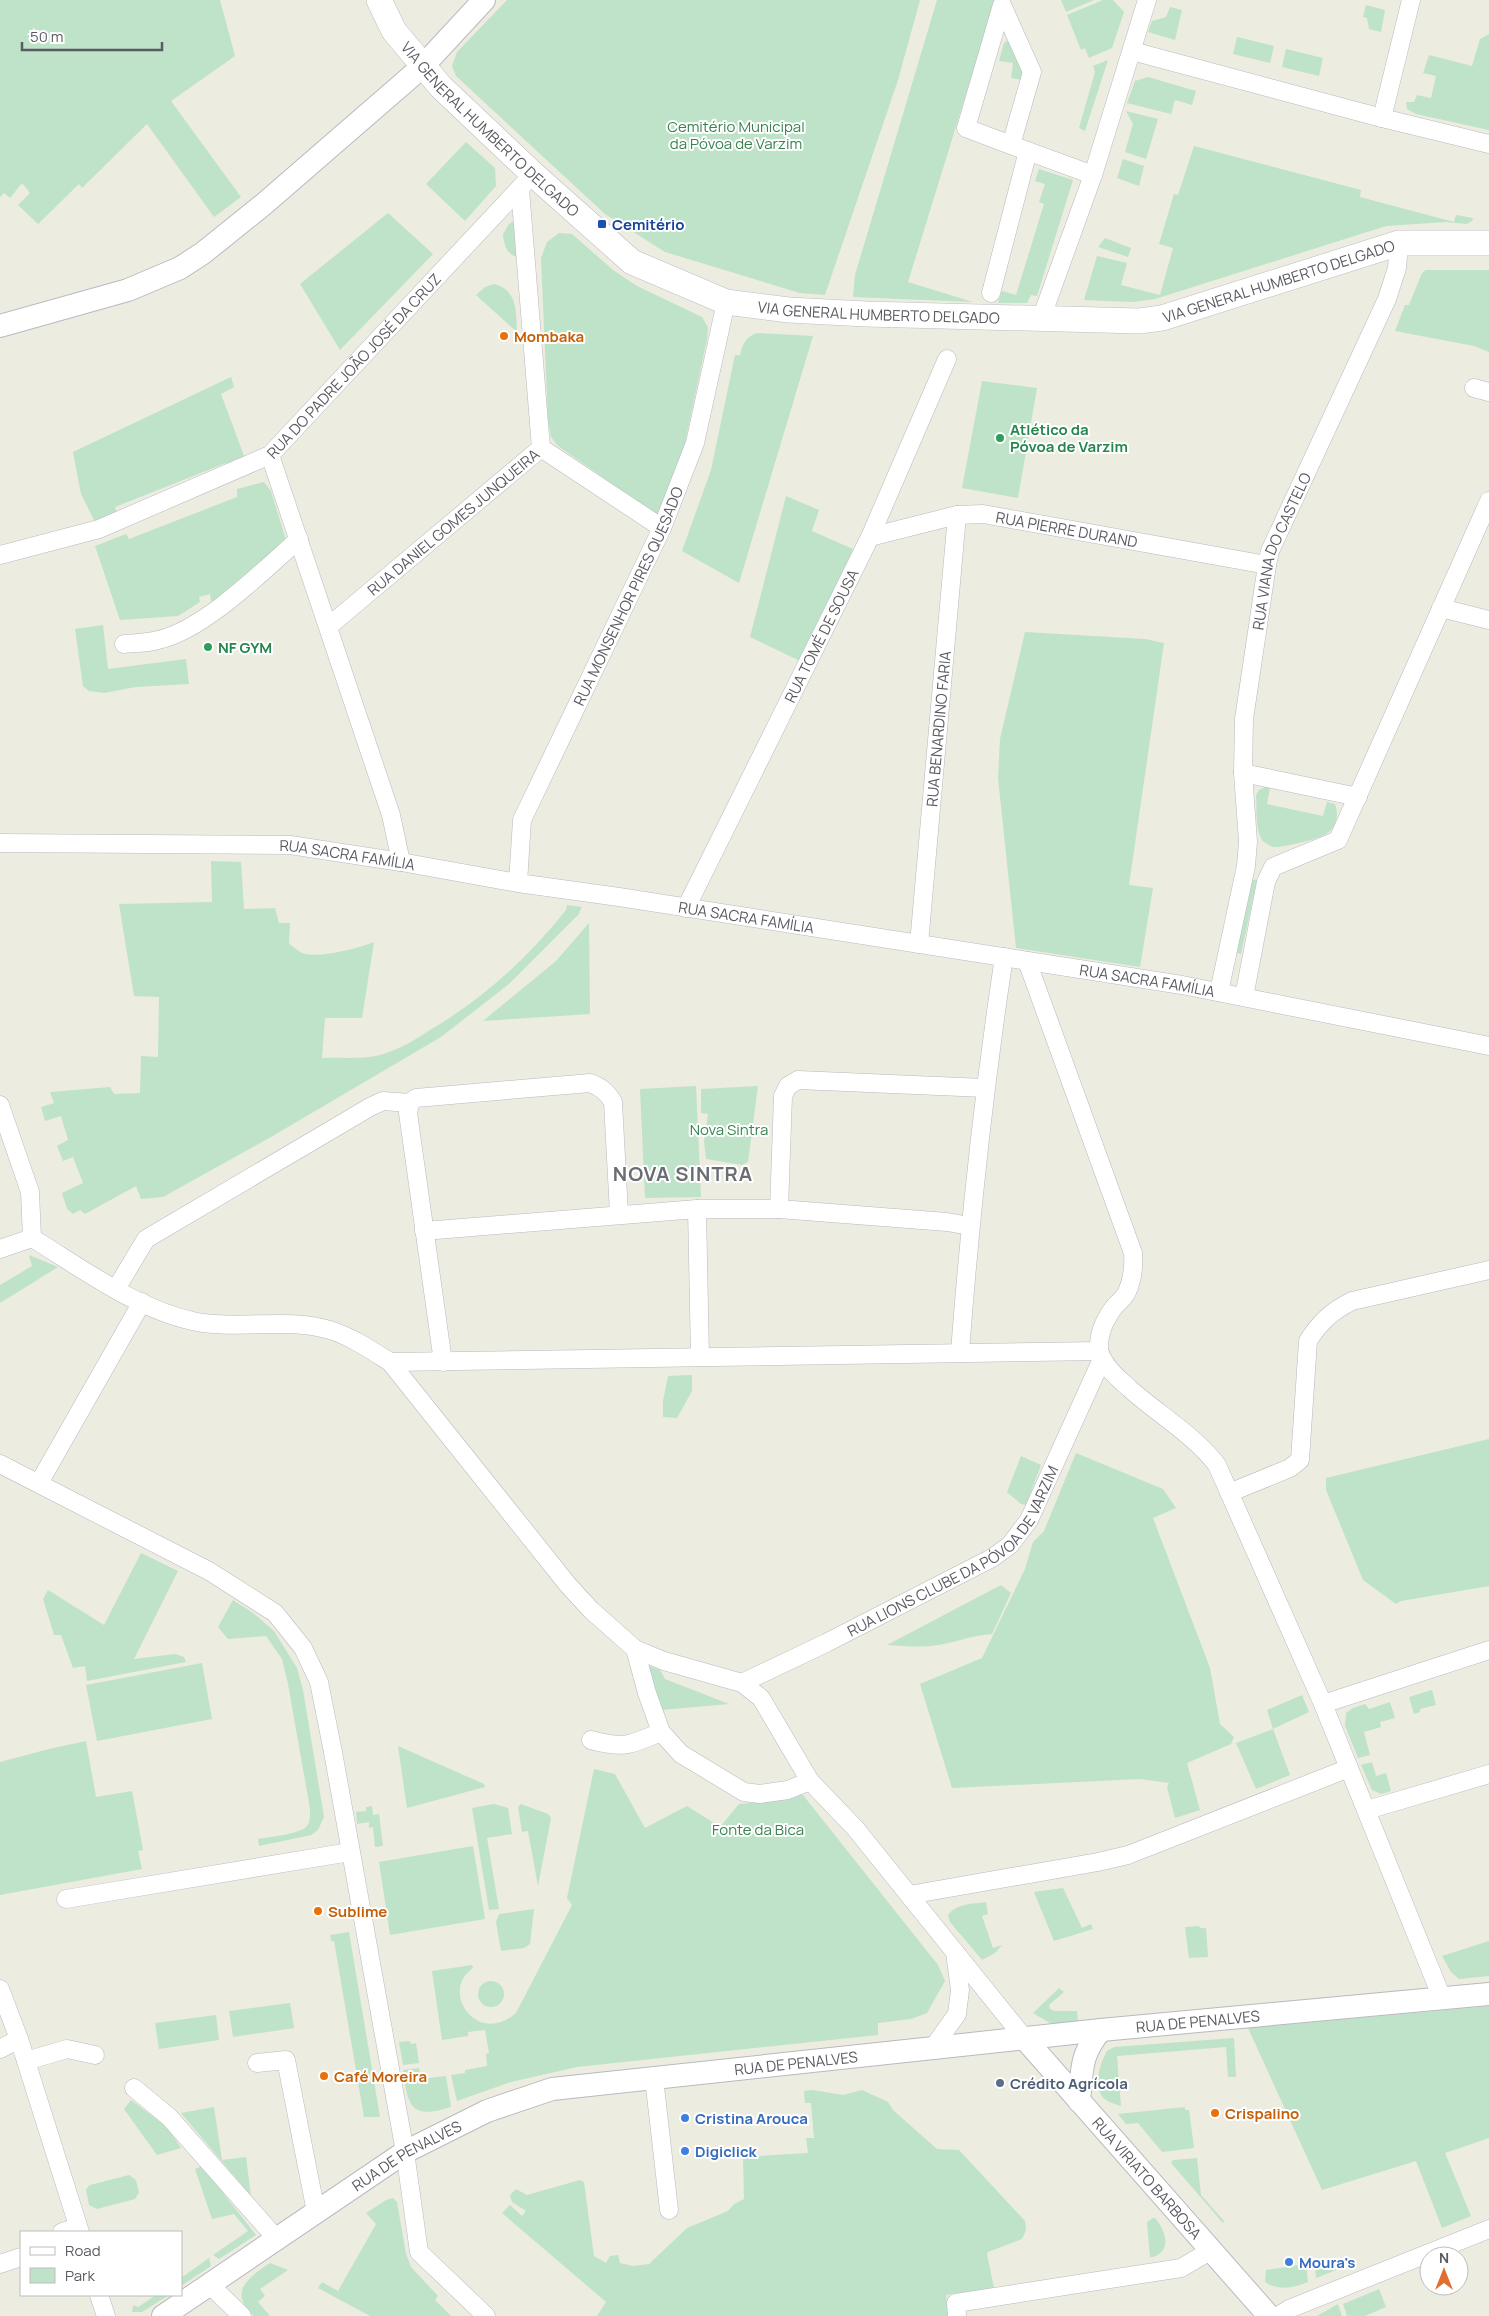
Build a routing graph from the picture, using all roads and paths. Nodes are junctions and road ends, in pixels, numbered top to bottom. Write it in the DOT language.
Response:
graph roads {
  1 [pos="379,0"];
  2 [pos="484,0"];
  3 [pos="1147,0"];
  4 [pos="1411,0"];
  5 [pos="1132,51"];
  6 [pos="422,66"];
  7 [pos="1382,118"];
  8 [pos="1489,144"];
  9 [pos="1011,145"];
  10 [pos="1028,151"];
  11 [pos="1092,175"];
  12 [pos="527,182"];
  13 [pos="1489,241"];
  14 [pos="1399,243"];
  15 [pos="991,292"];
  16 [pos="726,302"];
  17 [pos="1041,319"];
  18 [pos="0,326"];
  19 [pos="947,359"];
  20 [pos="541,448"];
  21 [pos="270,455"];
  22 [pos="1489,500"];
  23 [pos="957,515"];
  24 [pos="662,528"];
  25 [pos="870,537"];
  26 [pos="299,539"];
  27 [pos="0,555"];
  28 [pos="1267,565"];
  29 [pos="1441,608"];
  30 [pos="1489,620"];
  31 [pos="329,626"];
  32 [pos="124,644"];
  33 [pos="1243,773"];
  34 [pos="1358,797"];
  35 [pos="0,843"];
  36 [pos="401,862"];
  37 [pos="1244,873"];
  38 [pos="1269,875"];
  39 [pos="518,883"];
  40 [pos="686,908"];
  41 [pos="919,944"];
  42 [pos="1004,957"];
  43 [pos="1027,961"];
  44 [pos="1219,992"];
  45 [pos="1244,996"];
  46 [pos="1489,1046"];
  47 [pos="985,1088"];
  48 [pos="410,1103"];
  49 [pos="0,1105"];
  50 [pos="698,1209"];
  51 [pos="779,1209"];
  52 [pos="619,1214"];
  53 [pos="970,1226"];
  54 [pos="424,1231"];
  55 [pos="32,1238"];
  56 [pos="0,1249"];
  57 [pos="1489,1270"];
  58 [pos="116,1289"];
  59 [pos="142,1302"];
  60 [pos="960,1352"];
  61 [pos="1101,1355"];
  62 [pos="700,1357"];
  63 [pos="390,1362"];
  64 [pos="443,1362"];
  65 [pos="0,1464"];
  66 [pos="39,1483"];
  67 [pos="1229,1493"];
  68 [pos="635,1649"];
  69 [pos="1489,1650"];
  70 [pos="742,1683"];
  71 [pos="1323,1704"];
  72 [pos="661,1732"];
  73 [pos="591,1740"];
  74 [pos="1349,1768"];
  75 [pos="1489,1774"];
  76 [pos="810,1781"];
  77 [pos="1367,1810"];
  78 [pos="350,1852"];
  79 [pos="908,1895"];
  80 [pos="66,1899"];
  81 [pos="955,1951"];
  82 [pos="0,1989"];
  83 [pos="1489,1994"];
  84 [pos="1442,1998"];
  85 [pos="1101,2030"];
  86 [pos="19,2039"];
  87 [pos="1025,2039"];
  88 [pos="0,2049"];
  89 [pos="932,2049"];
  90 [pos="95,2055"];
  91 [pos="26,2061"];
  92 [pos="257,2063"];
  93 [pos="654,2078"];
  94 [pos="134,2088"];
  95 [pos="1079,2101"];
  96 [pos="405,2152"];
  97 [pos="669,2210"];
  98 [pos="316,2212"];
  99 [pos="1489,2229"];
  100 [pos="73,2230"];
  101 [pos="276,2238"];
  102 [pos="20,2246"];
  103 [pos="1210,2250"];
  104 [pos="0,2252"];
  105 [pos="20,2257"];
  106 [pos="0,2264"];
  107 [pos="209,2284"];
  108 [pos="99,2296"];
  109 [pos="106,2316"];
  110 [pos="163,2316"];
  111 [pos="242,2316"];
  112 [pos="486,2316"];
  113 [pos="957,2316"];
  114 [pos="1269,2316"];
  115 [pos="1278,2316"];
  1 -- 6 [label="main road, VIA GENERAL HUMBERTO DELGADO"];
  2 -- 6 [label="street"];
  3 -- 5 [label="street"];
  4 -- 7 [label="street"];
  5 -- 7 [label="street"];
  5 -- 11 [label="street"];
  6 -- 12 [label="main road, VIA GENERAL HUMBERTO DELGADO"];
  6 -- 18 [label="street"];
  7 -- 8 [label="street"];
  9 -- 9 [label="street"];
  9 -- 10 [label="street"];
  10 -- 11 [label="street"];
  10 -- 15 [label="street"];
  11 -- 17 [label="street"];
  12 -- 16 [label="main road, VIA GENERAL HUMBERTO DELGADO"];
  12 -- 20 [label="street, RUA DANIEL GOMES JUNQUEIRA"];
  12 -- 21 [label="street, RUA DO PADRE JOÃO JOSÉ DA CRUZ"];
  13 -- 14 [label="main road, VIA GENERAL HUMBERTO DELGADO"];
  14 -- 17 [label="main road, VIA GENERAL HUMBERTO DELGADO"];
  14 -- 28 [label="street, RUA VIANA DO CASTELO"];
  16 -- 17 [label="main road, VIA GENERAL HUMBERTO DELGADO"];
  16 -- 24 [label="street, RUA MONSENHOR PIRES QUESADO"];
  19 -- 25 [label="street, RUA TOMÉ DE SOUSA"];
  20 -- 24 [label="street"];
  20 -- 31 [label="street, RUA DANIEL GOMES JUNQUEIRA"];
  21 -- 26 [label="street"];
  21 -- 27 [label="street, RUA DO PADRE JOÃO JOSÉ DA CRUZ"];
  22 -- 29 [label="street"];
  23 -- 25 [label="street, RUA PIERRE DURAND"];
  23 -- 28 [label="street, RUA PIERRE DURAND"];
  23 -- 41 [label="street, RUA BENARDINO FARIA"];
  24 -- 39 [label="street, RUA MONSENHOR PIRES QUESADO"];
  25 -- 40 [label="street, RUA TOMÉ DE SOUSA"];
  26 -- 31 [label="street"];
  26 -- 32 [label="street"];
  28 -- 33 [label="street, RUA VIANA DO CASTELO"];
  29 -- 30 [label="street"];
  29 -- 34 [label="street"];
  31 -- 36 [label="street"];
  33 -- 34 [label="street"];
  33 -- 37 [label="street, RUA VIANA DO CASTELO"];
  34 -- 38 [label="street"];
  35 -- 36 [label="street, RUA SACRA FAMÍLIA"];
  36 -- 39 [label="street, RUA SACRA FAMÍLIA"];
  37 -- 38 [label="street"];
  37 -- 44 [label="street, RUA VIANA DO CASTELO"];
  38 -- 45 [label="street"];
  39 -- 40 [label="street, RUA SACRA FAMÍLIA"];
  40 -- 41 [label="street, RUA SACRA FAMÍLIA"];
  41 -- 42 [label="street, RUA SACRA FAMÍLIA"];
  42 -- 43 [label="street, RUA SACRA FAMÍLIA"];
  42 -- 47 [label="street"];
  43 -- 44 [label="street, RUA SACRA FAMÍLIA"];
  43 -- 61 [label="street, RUA LIONS CLUBE DA PÓVOA DE VARZIM"];
  44 -- 45 [label="street, RUA SACRA FAMÍLIA"];
  45 -- 46 [label="street, RUA SACRA FAMÍLIA"];
  47 -- 51 [label="street"];
  47 -- 53 [label="street"];
  48 -- 52 [label="street"];
  48 -- 54 [label="street"];
  48 -- 58 [label="street"];
  49 -- 55 [label="street"];
  50 -- 51 [label="street"];
  50 -- 52 [label="street"];
  50 -- 62 [label="street"];
  51 -- 53 [label="street"];
  52 -- 54 [label="street"];
  53 -- 60 [label="street"];
  54 -- 64 [label="street"];
  55 -- 56 [label="street"];
  55 -- 58 [label="street"];
  57 -- 67 [label="street"];
  58 -- 59 [label="street"];
  59 -- 63 [label="street"];
  59 -- 66 [label="street"];
  60 -- 61 [label="street"];
  60 -- 62 [label="street"];
  61 -- 67 [label="street"];
  61 -- 70 [label="street, RUA LIONS CLUBE DA PÓVOA DE VARZIM"];
  62 -- 64 [label="street"];
  63 -- 64 [label="street"];
  63 -- 68 [label="street"];
  65 -- 66 [label="street"];
  66 -- 78 [label="street"];
  67 -- 71 [label="street"];
  68 -- 70 [label="street"];
  68 -- 72 [label="street"];
  69 -- 71 [label="street"];
  70 -- 76 [label="street"];
  71 -- 74 [label="street"];
  72 -- 73 [label="street"];
  72 -- 76 [label="street"];
  74 -- 77 [label="street"];
  74 -- 79 [label="street"];
  75 -- 77 [label="street"];
  76 -- 79 [label="street"];
  77 -- 84 [label="street"];
  78 -- 80 [label="street"];
  78 -- 96 [label="street"];
  79 -- 81 [label="street"];
  81 -- 87 [label="street"];
  81 -- 89 [label="street"];
  82 -- 86 [label="street"];
  83 -- 84 [label="street, RUA DE PENALVES"];
  84 -- 85 [label="street, RUA DE PENALVES"];
  85 -- 87 [label="street, RUA DE PENALVES"];
  85 -- 95 [label="street"];
  86 -- 88 [label="street"];
  86 -- 91 [label="street"];
  87 -- 89 [label="street, RUA DE PENALVES"];
  87 -- 95 [label="street, RUA VIRIATO BARBOSA"];
  89 -- 93 [label="street, RUA DE PENALVES"];
  90 -- 91 [label="street"];
  91 -- 100 [label="street"];
  92 -- 98 [label="street"];
  93 -- 96 [label="street, RUA DE PENALVES"];
  93 -- 97 [label="street"];
  94 -- 101 [label="street"];
  95 -- 103 [label="street, RUA VIRIATO BARBOSA"];
  96 -- 98 [label="street, RUA DE PENALVES"];
  96 -- 112 [label="street"];
  98 -- 101 [label="street, RUA DE PENALVES"];
  99 -- 115 [label="street"];
  101 -- 107 [label="street, RUA DE PENALVES"];
  102 -- 104 [label="street"];
  103 -- 113 [label="street"];
  103 -- 114 [label="street, RUA VIRIATO BARBOSA"];
  105 -- 106 [label="street"];
  107 -- 110 [label="street, RUA DE PENALVES"];
  107 -- 111 [label="street"];
  108 -- 109 [label="street"];
}
